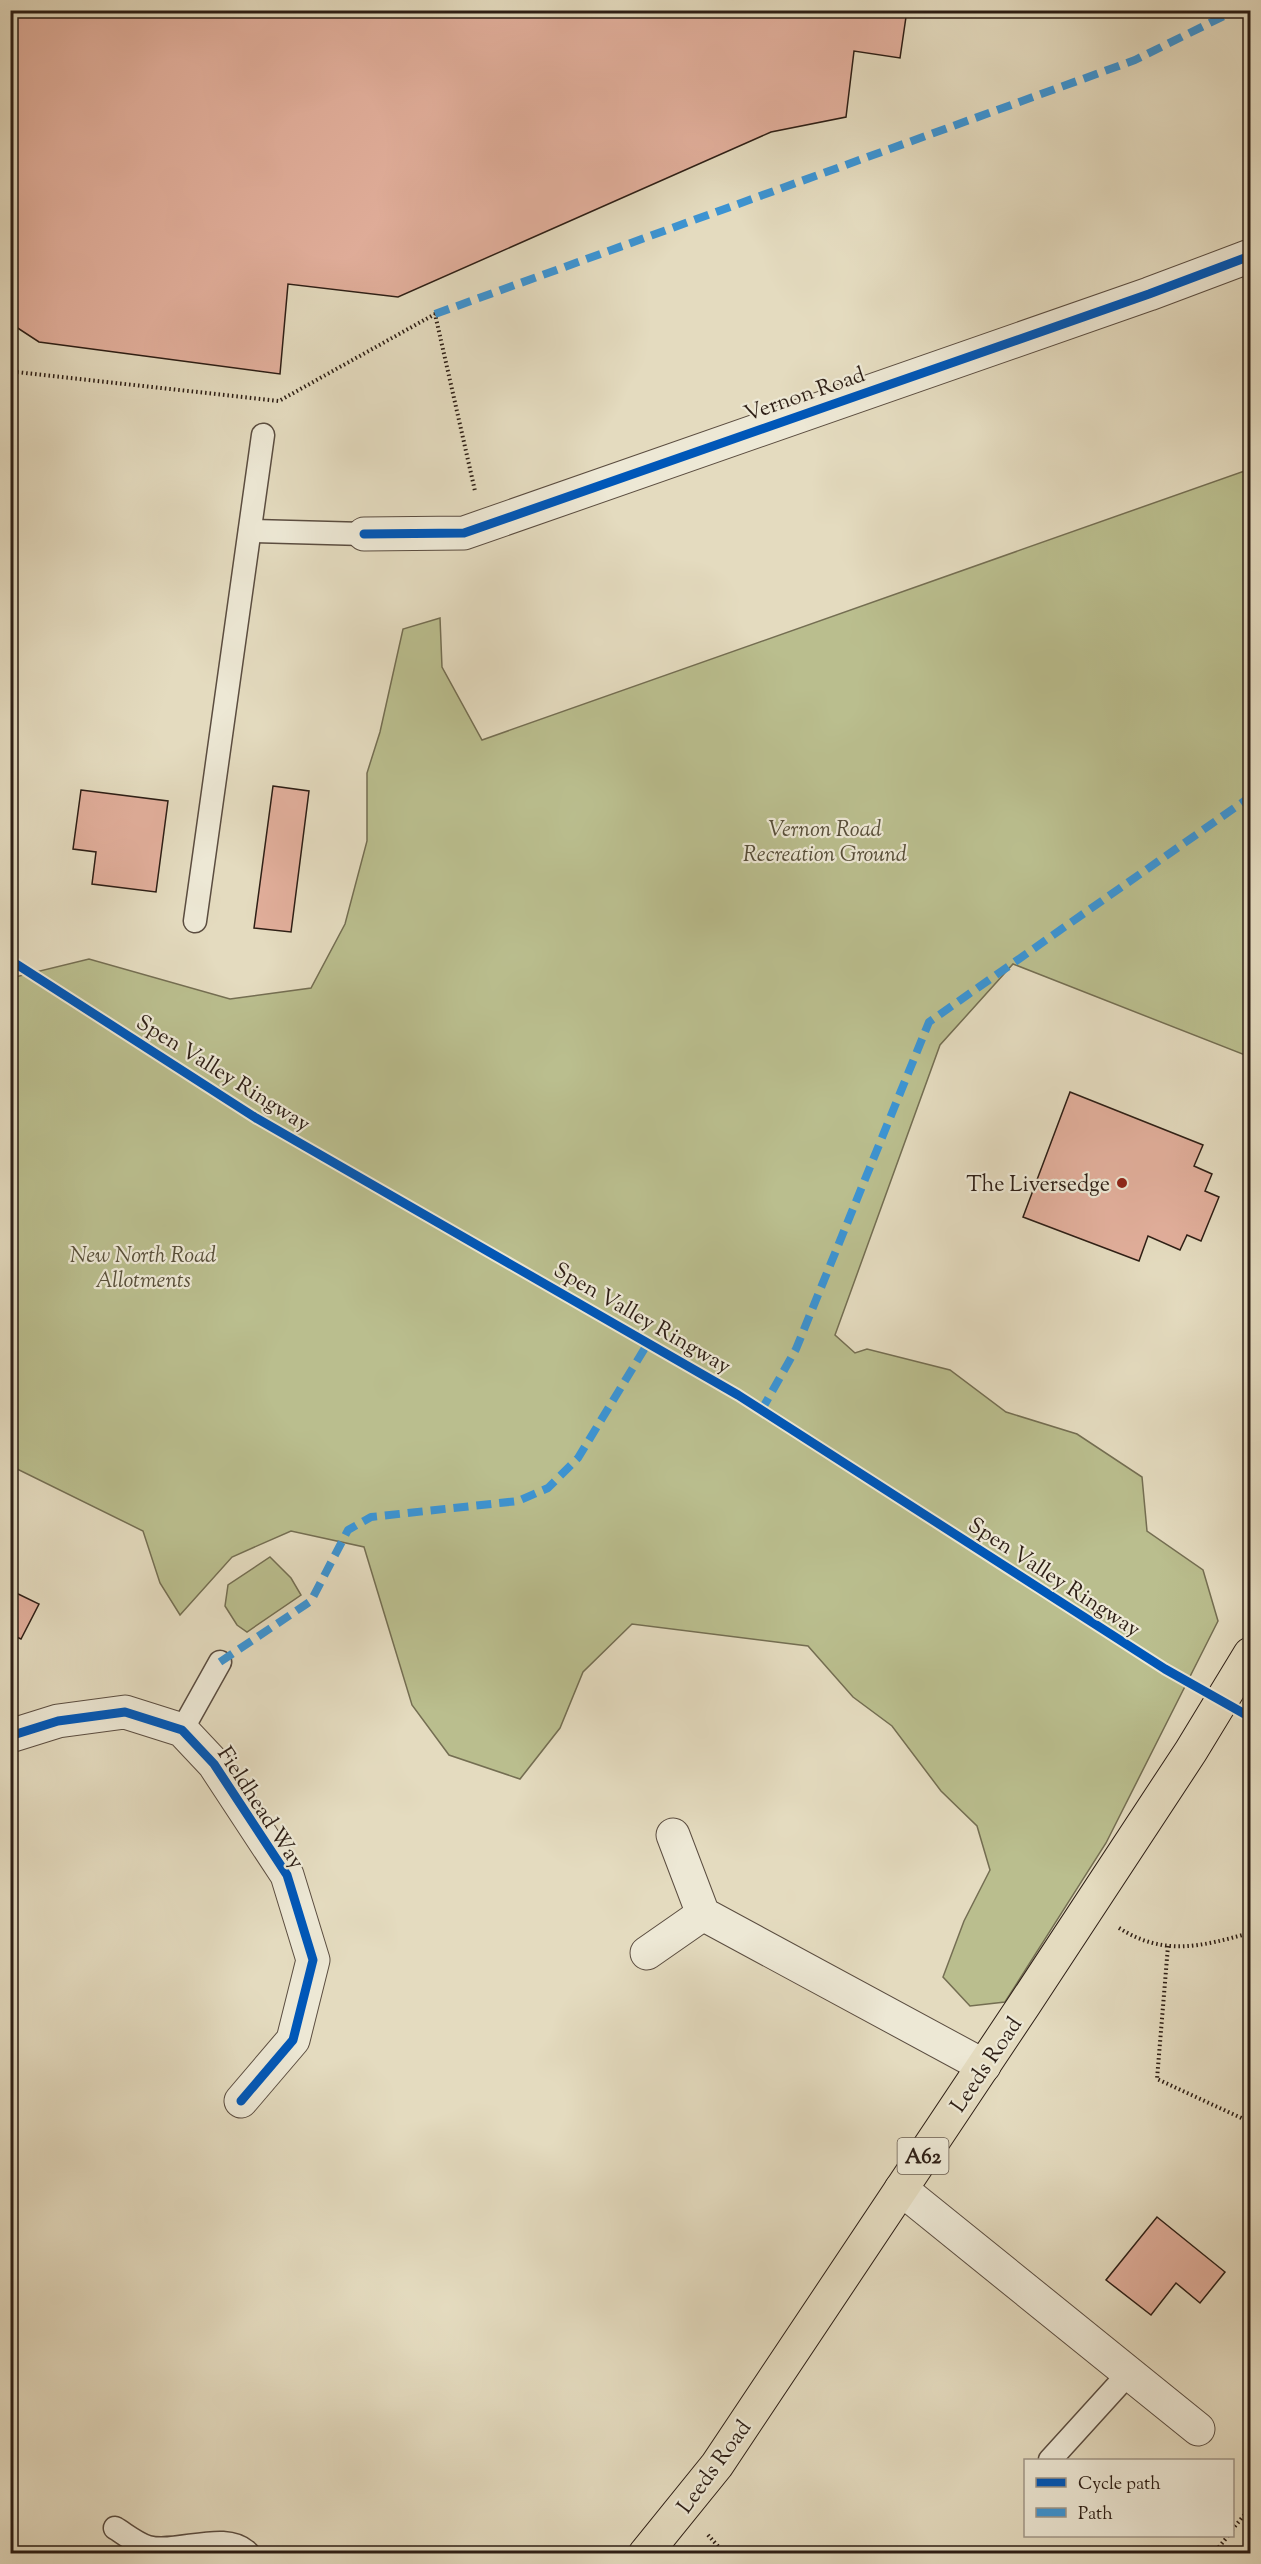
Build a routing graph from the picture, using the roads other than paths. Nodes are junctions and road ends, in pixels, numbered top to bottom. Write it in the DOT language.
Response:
graph roads {
  1 [pos="1251,256"];
  2 [pos="263,435"];
  3 [pos="250,531"];
  4 [pos="364,534"];
  5 [pos="195,921"];
  6 [pos="1251,1654"];
  7 [pos="220,1662"];
  8 [pos="182,1730"];
  9 [pos="10,1737"];
  10 [pos="673,1835"];
  11 [pos="703,1914"];
  12 [pos="646,1953"];
  13 [pos="984,2066"];
  14 [pos="241,2101"];
  15 [pos="901,2189"];
  16 [pos="1129,2373"];
  17 [pos="1198,2429"];
  18 [pos="1051,2459"];
  19 [pos="115,2528"];
  20 [pos="249,2553"];
  21 [pos="645,2553"];
  1 -- 4 [label="street, Vernon Road"];
  2 -- 3 [label="lane"];
  3 -- 4 [label="lane"];
  3 -- 5 [label="lane"];
  6 -- 13 [label="main road, Leeds Road / A62"];
  7 -- 8 [label="lane"];
  8 -- 9 [label="street, Fieldhead Way"];
  8 -- 14 [label="street, Fieldhead Way"];
  10 -- 11 [label="street"];
  11 -- 12 [label="street"];
  11 -- 13 [label="street"];
  13 -- 15 [label="main road, Leeds Road / A62"];
  15 -- 16 [label="street"];
  15 -- 21 [label="main road, Leeds Road / A62"];
  16 -- 17 [label="street"];
  16 -- 18 [label="lane"];
  19 -- 20 [label="lane"];
}
